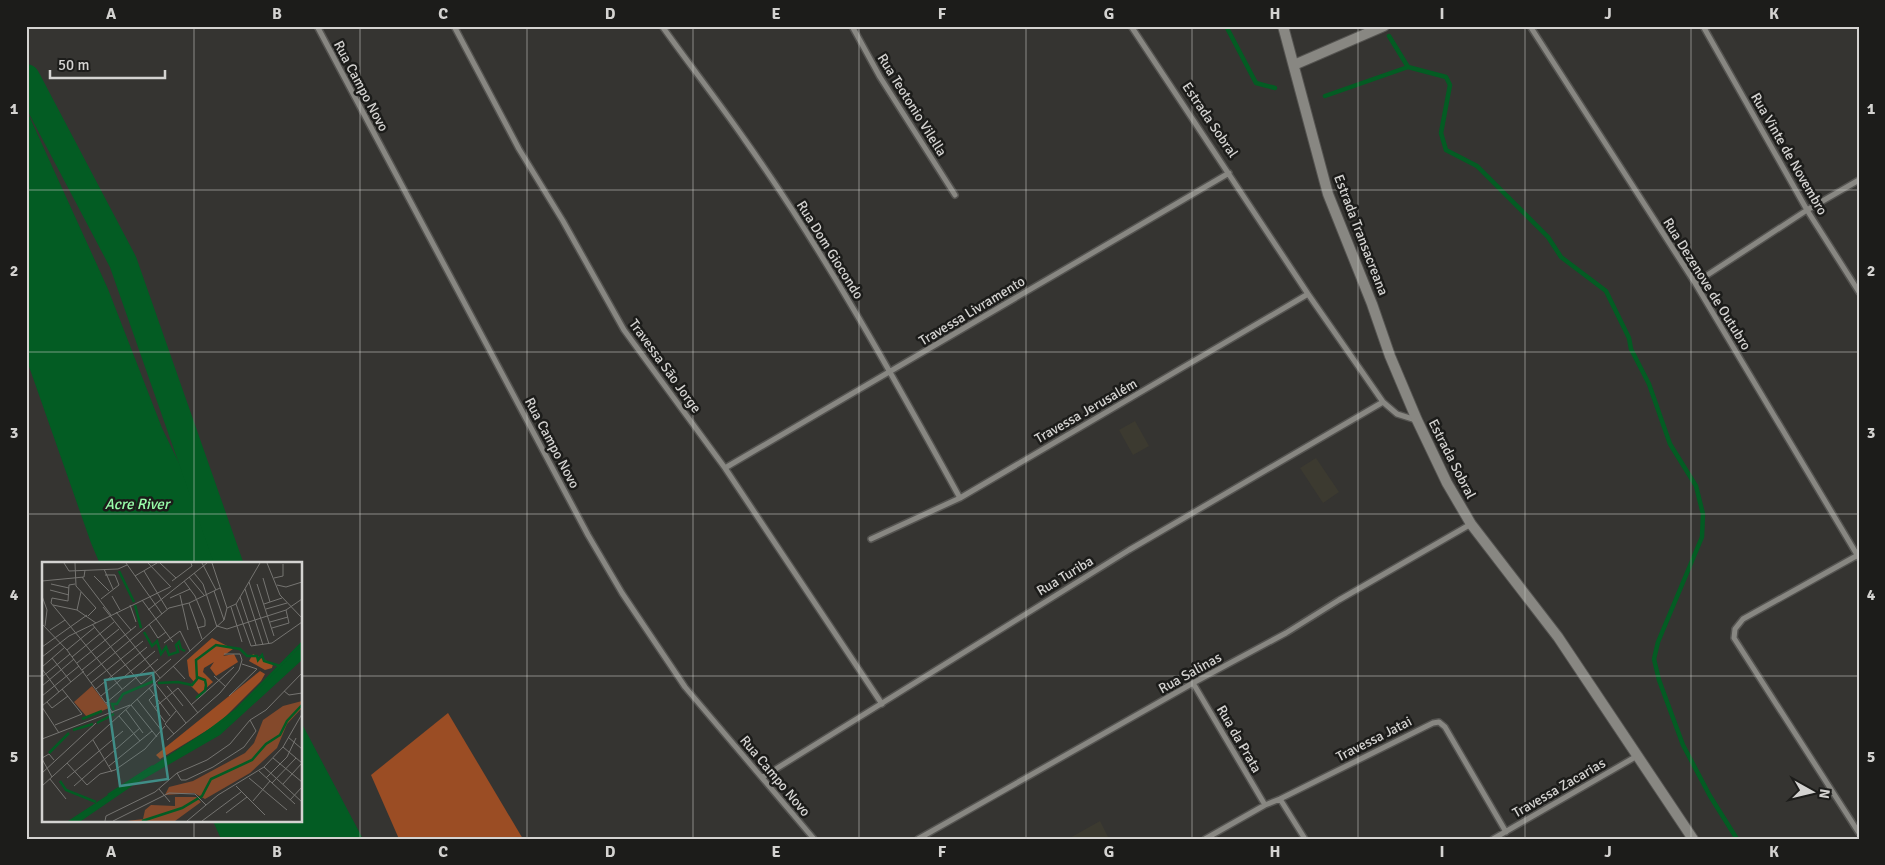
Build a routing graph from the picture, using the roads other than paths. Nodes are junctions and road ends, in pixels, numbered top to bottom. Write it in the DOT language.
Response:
graph roads {
  1 [pos="317,26"];
  2 [pos="454,26"];
  3 [pos="662,26"];
  4 [pos="852,26"];
  5 [pos="1131,26"];
  6 [pos="1283,26"];
  7 [pos="1384,26"];
  8 [pos="1530,26"];
  9 [pos="1703,26"];
  10 [pos="1294,65"];
  11 [pos="1229,172"];
  12 [pos="1859,180"];
  13 [pos="955,195"];
  14 [pos="1807,210"];
  15 [pos="1695,283"];
  16 [pos="1859,292"];
  17 [pos="1308,294"];
  18 [pos="890,372"];
  19 [pos="1383,402"];
  20 [pos="1417,420"];
  21 [pos="725,468"];
  22 [pos="960,498"];
  23 [pos="1471,524"];
  24 [pos="871,539"];
  25 [pos="1858,556"];
  26 [pos="1193,683"];
  27 [pos="882,704"];
  28 [pos="1637,756"];
  29 [pos="763,777"];
  30 [pos="1280,799"];
  31 [pos="1265,805"];
  32 [pos="1506,832"];
  33 [pos="1859,833"];
  34 [pos="814,839"];
  35 [pos="918,839"];
  36 [pos="1205,839"];
  37 [pos="1305,839"];
  38 [pos="1493,839"];
  39 [pos="1693,839"];
  1 -- 29 [label="street, Rua Campo Novo"];
  2 -- 21 [label="street, Travessa São Jorge"];
  3 -- 18 [label="street, Rua Dom Giocondo"];
  4 -- 13 [label="street, Rua Teotonio Vilella"];
  5 -- 11 [label="street, Estrada Sobral"];
  6 -- 10 [label="street, Estrada Transacreana"];
  7 -- 10 [label="street"];
  8 -- 15 [label="street, Rua Dezenove de Outubro"];
  9 -- 14 [label="street, Rua Vinte de Novembro"];
  10 -- 20 [label="street, Estrada Transacreana"];
  11 -- 17 [label="street, Estrada Sobral"];
  11 -- 18 [label="street, Travessa Livramento"];
  12 -- 14 [label="street"];
  14 -- 15 [label="street"];
  14 -- 16 [label="street, Rua Vinte de Novembro"];
  15 -- 25 [label="street, Rua Dezenove de Outubro"];
  17 -- 19 [label="street, Estrada Sobral"];
  17 -- 22 [label="street, Travessa Jerusalém"];
  18 -- 21 [label="street, Travessa Livramento"];
  18 -- 22 [label="street, Rua Dom Giocondo"];
  19 -- 20 [label="street, Estrada Sobral"];
  19 -- 27 [label="street, Rua Turiba"];
  20 -- 23 [label="street, Estrada Sobral"];
  21 -- 27 [label="street, Travessa São Jorge"];
  22 -- 24 [label="street, Travessa Jerusalém"];
  23 -- 26 [label="street, Rua Salinas"];
  23 -- 28 [label="street, Estrada Sobral"];
  25 -- 33 [label="street"];
  26 -- 31 [label="street, Rua da Prata"];
  26 -- 35 [label="street, Rua Salinas"];
  27 -- 29 [label="street, Rua Turiba"];
  28 -- 32 [label="street, Travessa Zacarias"];
  28 -- 39 [label="street, Estrada Sobral"];
  29 -- 34 [label="street, Rua Campo Novo"];
  30 -- 31 [label="street, Travessa Jatai"];
  30 -- 32 [label="street, Travessa Jatai"];
  30 -- 37 [label="street"];
  31 -- 36 [label="street, Travessa Jatai"];
  32 -- 38 [label="street, Travessa Zacarias"];
}
